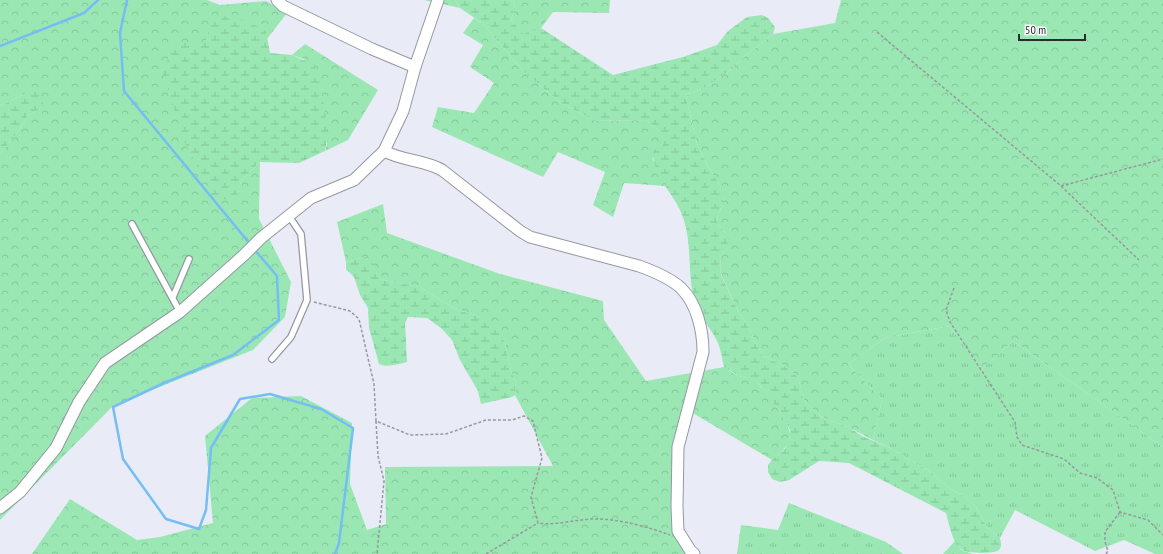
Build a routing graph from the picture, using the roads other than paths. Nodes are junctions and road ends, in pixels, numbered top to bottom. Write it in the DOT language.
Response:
graph roads {
  1 [pos="277,0"];
  2 [pos="438,0"];
  3 [pos="415,68"];
  4 [pos="384,151"];
  5 [pos="288,216"];
  6 [pos="132,224"];
  7 [pos="189,259"];
  8 [pos="173,298"];
  9 [pos="180,312"];
  10 [pos="272,359"];
  11 [pos="0,508"];
  12 [pos="694,554"];
  1 -- 3 [label="street"];
  2 -- 3 [label="street"];
  3 -- 4 [label="street"];
  4 -- 5 [label="street"];
  4 -- 12 [label="street"];
  5 -- 9 [label="street"];
  5 -- 10 [label="lane"];
  6 -- 8 [label="lane"];
  7 -- 8 [label="lane"];
  8 -- 9 [label="lane"];
  9 -- 11 [label="street"];
}
